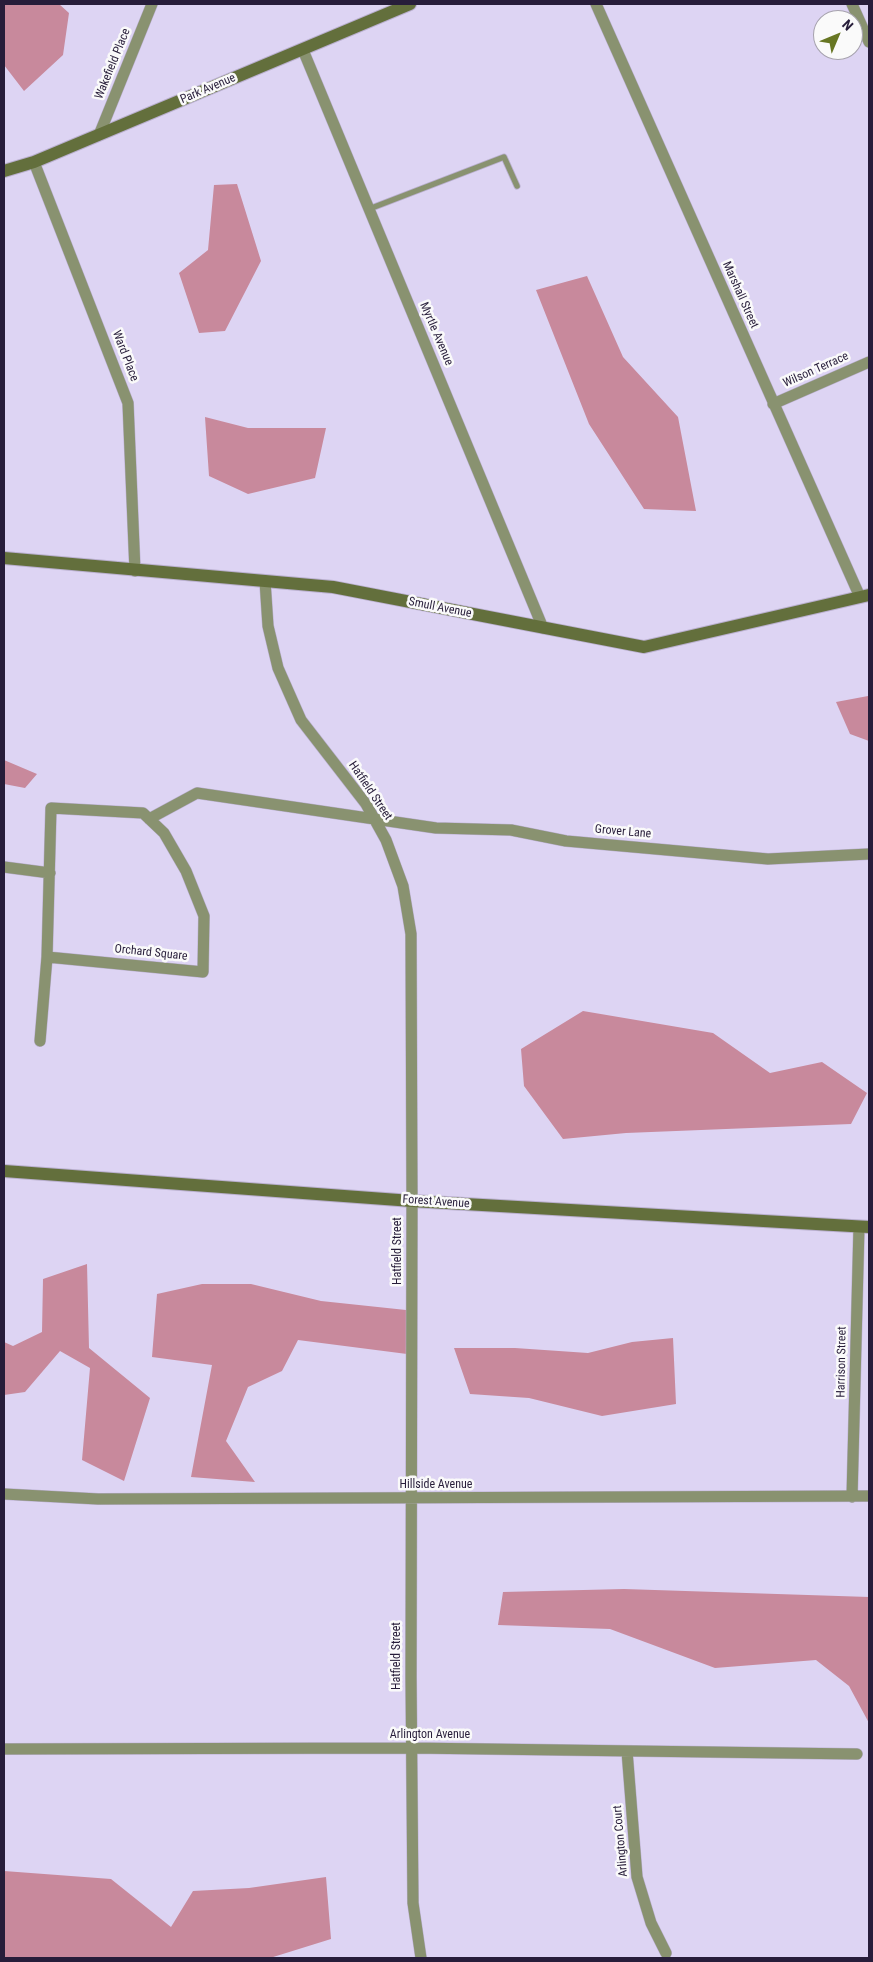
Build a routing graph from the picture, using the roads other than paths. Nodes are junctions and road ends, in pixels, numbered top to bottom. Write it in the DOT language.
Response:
graph roads {
  1 [pos="152,4"];
  2 [pos="410,4"];
  3 [pos="596,4"];
  4 [pos="852,4"];
  5 [pos="869,42"];
  6 [pos="304,50"];
  7 [pos="99,135"];
  8 [pos="34,162"];
  9 [pos="4,171"];
  10 [pos="517,186"];
  11 [pos="369,209"];
  12 [pos="869,362"];
  13 [pos="773,404"];
  14 [pos="4,558"];
  15 [pos="135,571"];
  16 [pos="265,581"];
  17 [pos="864,596"];
  18 [pos="543,628"];
  19 [pos="149,818"];
  20 [pos="375,819"];
  21 [pos="869,854"];
  22 [pos="4,867"];
  23 [pos="50,873"];
  24 [pos="47,957"];
  25 [pos="40,1041"];
  26 [pos="4,1171"];
  27 [pos="412,1200"];
  28 [pos="864,1227"];
  29 [pos="4,1494"];
  30 [pos="869,1496"];
  31 [pos="852,1497"];
  32 [pos="412,1499"];
  33 [pos="4,1748"];
  34 [pos="412,1748"];
  35 [pos="627,1750"];
  36 [pos="857,1754"];
  37 [pos="666,1953"];
  38 [pos="421,1958"];
  1 -- 7 [label="street, Wakefield Place"];
  2 -- 6 [label="street, Park Avenue"];
  3 -- 13 [label="street, Marshall Street"];
  4 -- 5 [label="street"];
  6 -- 7 [label="street, Park Avenue"];
  6 -- 11 [label="street, Myrtle Avenue"];
  7 -- 8 [label="street, Park Avenue"];
  8 -- 9 [label="street, Park Avenue"];
  8 -- 15 [label="street, Ward Place"];
  10 -- 11 [label="lane"];
  11 -- 18 [label="street, Myrtle Avenue"];
  12 -- 13 [label="street, Wilson Terrace"];
  13 -- 17 [label="street, Marshall Street"];
  14 -- 15 [label="street, Smull Avenue"];
  15 -- 16 [label="street, Smull Avenue"];
  16 -- 18 [label="street, Smull Avenue"];
  16 -- 20 [label="street, Hatfield Street"];
  17 -- 18 [label="street, Smull Avenue"];
  19 -- 20 [label="street"];
  19 -- 23 [label="street"];
  19 -- 24 [label="street, Orchard Square"];
  20 -- 21 [label="street, Grover Lane"];
  20 -- 27 [label="street, Hatfield Street"];
  22 -- 23 [label="street"];
  23 -- 24 [label="street"];
  24 -- 25 [label="street"];
  26 -- 27 [label="street, Forest Avenue"];
  27 -- 28 [label="street, Forest Avenue"];
  27 -- 32 [label="street, Hatfield Street"];
  28 -- 31 [label="street, Harrison Street"];
  29 -- 32 [label="street, Hillside Avenue"];
  30 -- 31 [label="street, Hillside Avenue"];
  31 -- 32 [label="street, Hillside Avenue"];
  32 -- 34 [label="street, Hatfield Street"];
  33 -- 34 [label="street, Arlington Avenue"];
  34 -- 35 [label="street, Arlington Avenue"];
  34 -- 38 [label="street, Hatfield Street"];
  35 -- 36 [label="street, Arlington Avenue"];
  35 -- 37 [label="street, Arlington Court"];
}
